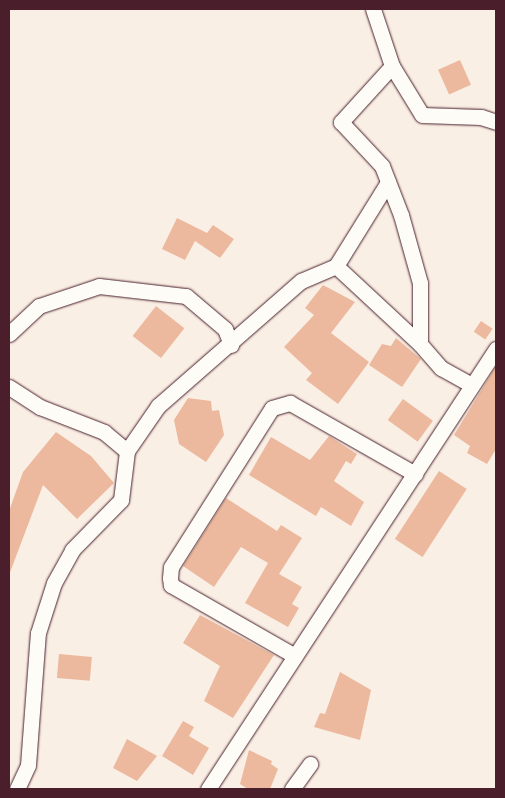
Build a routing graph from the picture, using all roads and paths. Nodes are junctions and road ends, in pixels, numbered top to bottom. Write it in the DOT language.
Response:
graph roads {
  1 [pos="373,9"];
  2 [pos="392,66"];
  3 [pos="496,122"];
  4 [pos="388,182"];
  5 [pos="336,266"];
  6 [pos="9,334"];
  7 [pos="420,344"];
  8 [pos="231,345"];
  9 [pos="496,349"];
  10 [pos="472,386"];
  11 [pos="9,387"];
  12 [pos="127,451"];
  13 [pos="415,474"];
  14 [pos="296,656"];
  15 [pos="310,764"];
  16 [pos="16,789"];
  17 [pos="208,789"];
  18 [pos="292,789"];
  1 -- 2 [label="street"];
  2 -- 3 [label="street"];
  2 -- 4 [label="street"];
  4 -- 5 [label="street"];
  4 -- 7 [label="street"];
  5 -- 7 [label="street"];
  5 -- 8 [label="street"];
  6 -- 8 [label="street"];
  7 -- 10 [label="street"];
  8 -- 12 [label="street"];
  9 -- 10 [label="street"];
  10 -- 13 [label="street"];
  11 -- 12 [label="street"];
  12 -- 16 [label="street"];
  13 -- 14 [label="street"];
  13 -- 14 [label="street"];
  14 -- 17 [label="street"];
  15 -- 18 [label="street"];
}
